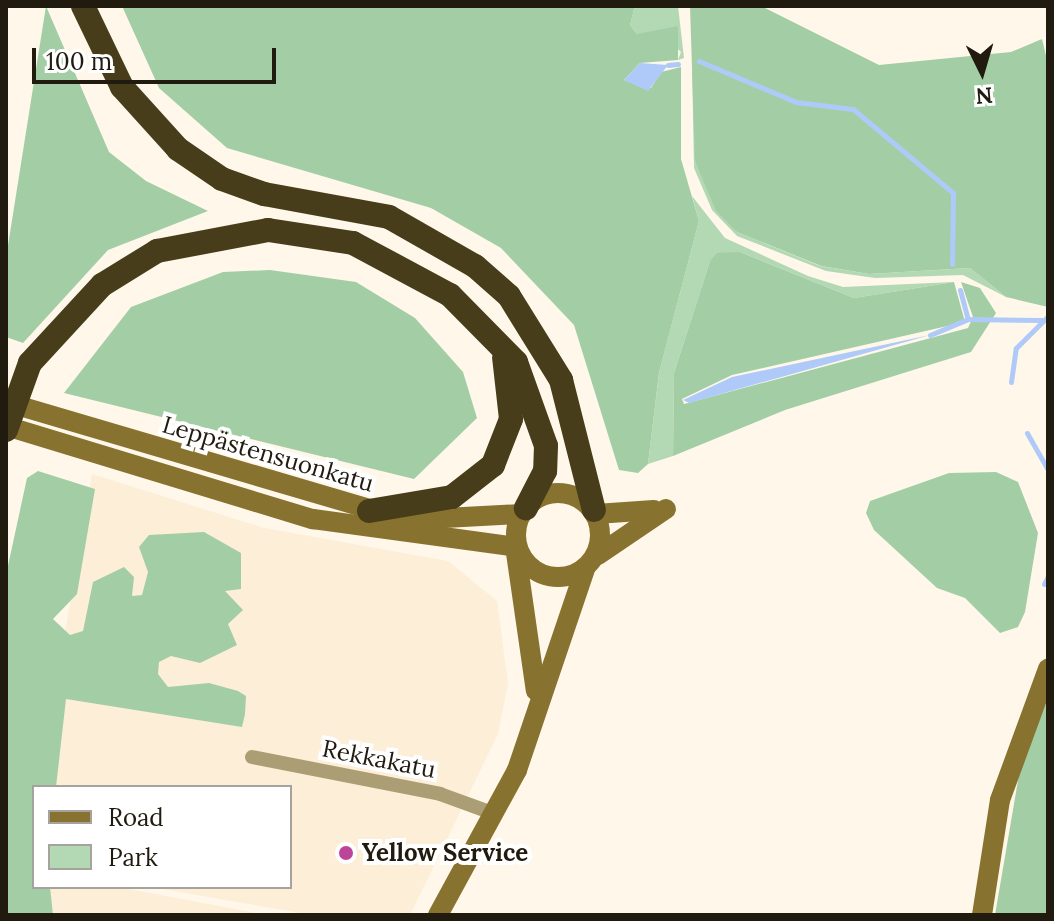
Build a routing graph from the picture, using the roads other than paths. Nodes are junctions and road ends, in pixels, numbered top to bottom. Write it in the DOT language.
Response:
graph roads {
  1 [pos="83,6"];
  2 [pos="500,343"];
  3 [pos="6,402"];
  4 [pos="6,428"];
  5 [pos="369,511"];
  6 [pos="523,511"];
  7 [pos="595,512"];
  8 [pos="514,549"];
  9 [pos="592,562"];
  10 [pos="1048,669"];
  11 [pos="537,703"];
  12 [pos="252,757"];
  13 [pos="495,814"];
  14 [pos="438,915"];
  15 [pos="982,915"];
  1 -- 7 [label="highway"];
  2 -- 4 [label="highway, bridge"];
  2 -- 5 [label="highway"];
  2 -- 6 [label="highway"];
  3 -- 5 [label="main road, Leppästensuonkatu"];
  4 -- 8 [label="main road, Leppästensuonkatu"];
  5 -- 6 [label="main road, Leppästensuonkatu"];
  6 -- 7 [label="main road"];
  6 -- 8 [label="main road"];
  7 -- 9 [label="main road"];
  7 -- 9 [label="main road"];
  8 -- 9 [label="main road"];
  8 -- 11 [label="main road"];
  9 -- 11 [label="main road"];
  10 -- 15 [label="main road"];
  11 -- 13 [label="main road"];
  12 -- 13 [label="street, Rekkakatu"];
  13 -- 14 [label="main road"];
}
